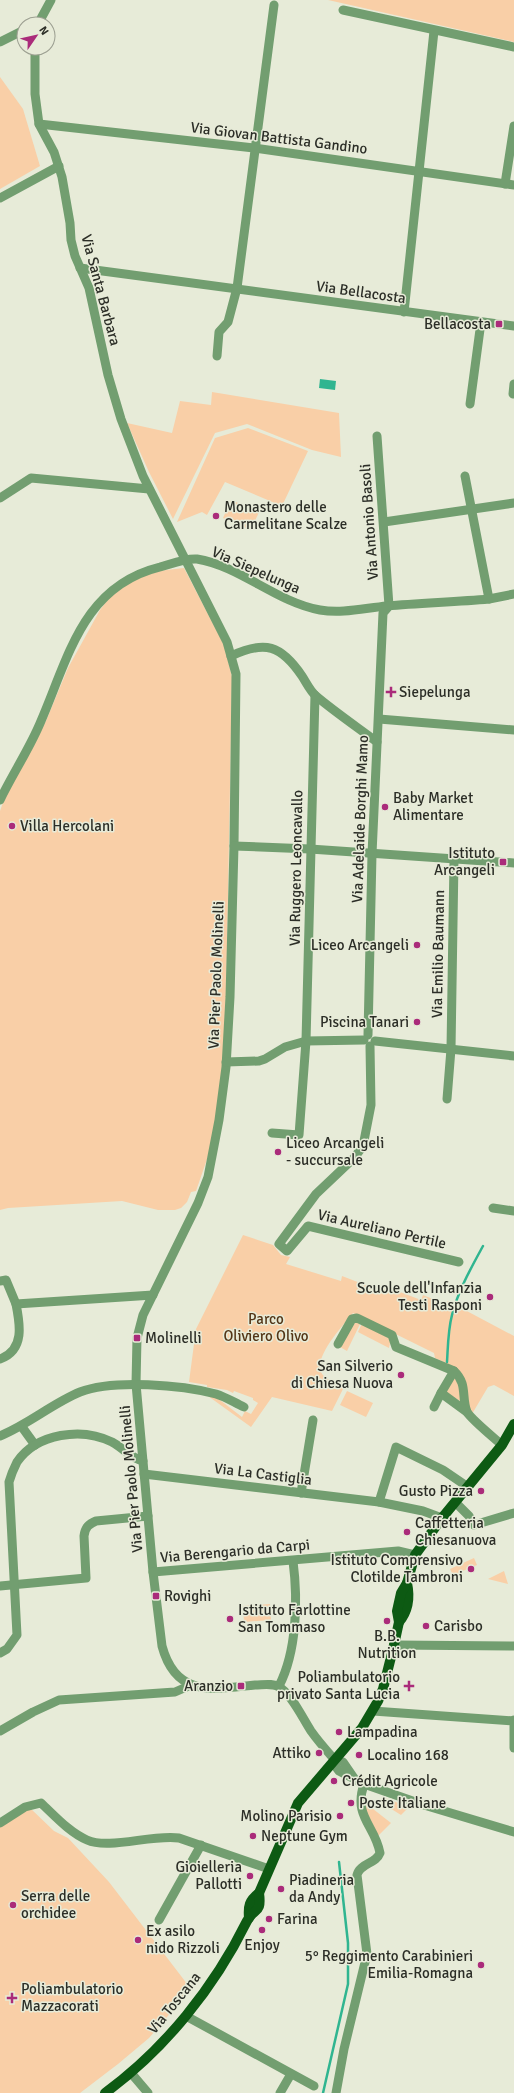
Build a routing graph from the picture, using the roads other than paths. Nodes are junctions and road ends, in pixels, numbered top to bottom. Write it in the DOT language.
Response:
graph roads {
  1 [pos="51,0"];
  2 [pos="274,6"];
  3 [pos="343,10"];
  4 [pos="42,13"];
  5 [pos="40,16"];
  6 [pos="41,16"];
  7 [pos="434,31"];
  8 [pos="16,34"];
  9 [pos="0,42"];
  10 [pos="514,47"];
  11 [pos="35,56"];
  12 [pos="39,124"];
  13 [pos="514,126"];
  14 [pos="254,148"];
  15 [pos="59,166"];
  16 [pos="420,171"];
  17 [pos="509,184"];
  18 [pos="0,198"];
  19 [pos="80,268"];
  20 [pos="237,288"];
  21 [pos="404,312"];
  22 [pos="481,322"];
  23 [pos="514,326"];
  24 [pos="217,356"];
  25 [pos="470,404"];
  26 [pos="377,436"];
  27 [pos="465,476"];
  28 [pos="149,489"];
  29 [pos="0,498"];
  30 [pos="514,503"];
  31 [pos="473,509"];
  32 [pos="384,522"];
  33 [pos="186,560"];
  34 [pos="514,594"];
  35 [pos="489,599"];
  36 [pos="389,606"];
  37 [pos="231,656"];
  38 [pos="315,695"];
  39 [pos="379,719"];
  40 [pos="514,730"];
  41 [pos="377,742"];
  42 [pos="0,800"];
  43 [pos="234,846"];
  44 [pos="310,849"];
  45 [pos="372,854"];
  46 [pos="454,860"];
  47 [pos="514,863"];
  48 [pos="306,1041"];
  49 [pos="369,1041"];
  50 [pos="451,1049"];
  51 [pos="514,1056"];
  52 [pos="226,1062"];
  53 [pos="447,1099"];
  54 [pos="272,1133"];
  55 [pos="493,1208"];
  56 [pos="514,1211"];
  57 [pos="460,1262"];
  58 [pos="0,1281"];
  59 [pos="153,1295"];
  60 [pos="16,1304"];
  61 [pos="338,1344"];
  62 [pos="0,1359"];
  63 [pos="454,1370"];
  64 [pos="136,1384"];
  65 [pos="441,1393"];
  66 [pos="244,1407"];
  67 [pos="434,1407"];
  68 [pos="467,1412"];
  69 [pos="313,1420"];
  70 [pos="22,1427"];
  71 [pos="513,1427"];
  72 [pos="0,1436"];
  73 [pos="35,1444"];
  74 [pos="502,1445"];
  75 [pos="143,1460"];
  76 [pos="144,1474"];
  77 [pos="468,1487"];
  78 [pos="301,1493"];
  79 [pos="378,1502"];
  80 [pos="455,1502"];
  81 [pos="514,1513"];
  82 [pos="148,1516"];
  83 [pos="442,1518"];
  84 [pos="415,1556"];
  85 [pos="294,1561"];
  86 [pos="153,1572"];
  87 [pos="15,1585"];
  88 [pos="0,1586"];
  89 [pos="394,1645"];
  90 [pos="514,1646"];
  91 [pos="0,1653"];
  92 [pos="191,1685"];
  93 [pos="278,1686"];
  94 [pos="373,1711"];
  95 [pos="514,1721"];
  96 [pos="0,1731"];
  97 [pos="514,1748"];
  98 [pos="334,1759"];
  99 [pos="364,1784"];
  100 [pos="0,1823"];
  101 [pos="514,1831"];
  102 [pos="201,1846"];
  103 [pos="269,1869"];
  104 [pos="160,1920"];
  105 [pos="186,2016"];
  106 [pos="131,2073"];
  107 [pos="291,2074"];
  108 [pos="314,2086"];
  109 [pos="105,2093"];
  110 [pos="148,2093"];
  111 [pos="280,2093"];
  112 [pos="336,2093"];
  1 -- 4 [label="street"];
  2 -- 14 [label="street"];
  3 -- 7 [label="street"];
  4 -- 5 [label="street"];
  4 -- 6 [label="street"];
  7 -- 10 [label="street"];
  7 -- 16 [label="street"];
  8 -- 9 [label="street"];
  11 -- 12 [label="street, Via Santa Barbara"];
  12 -- 14 [label="street, Via Giovan Battista Gandino"];
  12 -- 15 [label="street, Via Santa Barbara"];
  13 -- 17 [label="street"];
  14 -- 16 [label="street, Via Giovan Battista Gandino"];
  14 -- 20 [label="street"];
  15 -- 18 [label="street"];
  15 -- 19 [label="street, Via Santa Barbara"];
  16 -- 17 [label="street, Via Giovan Battista Gandino"];
  16 -- 21 [label="street"];
  19 -- 20 [label="street, Via Bellacosta"];
  19 -- 28 [label="street, Via Santa Barbara"];
  20 -- 21 [label="street, Via Bellacosta"];
  20 -- 24 [label="street"];
  21 -- 22 [label="street, Via Bellacosta"];
  22 -- 23 [label="street, Via Bellacosta"];
  22 -- 25 [label="street"];
  26 -- 32 [label="street, Via Antonio Basoli"];
  27 -- 31 [label="street"];
  28 -- 29 [label="street"];
  28 -- 33 [label="street, Via Santa Barbara"];
  30 -- 31 [label="street"];
  31 -- 32 [label="street"];
  31 -- 35 [label="street"];
  32 -- 36 [label="street, Via Antonio Basoli"];
  33 -- 36 [label="street, Via Siepelunga"];
  33 -- 37 [label="street, Via Pier Paolo Molinelli"];
  33 -- 42 [label="street, Via Siepelunga"];
  34 -- 35 [label="street, Via Siepelunga"];
  35 -- 36 [label="street, Via Siepelunga"];
  36 -- 39 [label="street, Via Adelaide Borghi Mamo"];
  37 -- 38 [label="street"];
  37 -- 43 [label="street, Via Pier Paolo Molinelli"];
  38 -- 41 [label="street"];
  38 -- 44 [label="street, Via Ruggero Leoncavallo"];
  39 -- 40 [label="street"];
  39 -- 41 [label="street, Via Adelaide Borghi Mamo"];
  41 -- 45 [label="street, Via Adelaide Borghi Mamo"];
  43 -- 44 [label="street"];
  43 -- 52 [label="street, Via Pier Paolo Molinelli"];
  44 -- 45 [label="street"];
  44 -- 48 [label="street, Via Ruggero Leoncavallo"];
  45 -- 46 [label="street"];
  45 -- 49 [label="street, Via Adelaide Borghi Mamo"];
  46 -- 47 [label="street"];
  46 -- 50 [label="street, Via Emilio Baumann"];
  48 -- 49 [label="street"];
  48 -- 52 [label="street"];
  48 -- 54 [label="street, Via Ruggero Leoncavallo"];
  49 -- 50 [label="street"];
  49 -- 57 [label="street, Via Aureliano Pertile"];
  50 -- 51 [label="street"];
  50 -- 53 [label="street, Via Emilio Baumann"];
  52 -- 59 [label="street, Via Pier Paolo Molinelli"];
  55 -- 56 [label="street"];
  58 -- 60 [label="street"];
  59 -- 60 [label="street"];
  59 -- 64 [label="street, Via Pier Paolo Molinelli"];
  60 -- 62 [label="street"];
  61 -- 63 [label="street"];
  63 -- 65 [label="street"];
  63 -- 68 [label="street"];
  64 -- 66 [label="street, Via Pier Paolo Molinelli"];
  64 -- 70 [label="street"];
  64 -- 75 [label="street, Via Pier Paolo Molinelli"];
  65 -- 67 [label="street"];
  65 -- 68 [label="street"];
  68 -- 74 [label="street"];
  69 -- 78 [label="street"];
  70 -- 72 [label="street"];
  70 -- 73 [label="street"];
  71 -- 74 [label="main road, Via Toscana"];
  73 -- 75 [label="street"];
  73 -- 87 [label="street"];
  74 -- 77 [label="main road, Via Toscana"];
  75 -- 76 [label="street, Via Pier Paolo Molinelli"];
  76 -- 78 [label="street, Via La Castiglia"];
  76 -- 82 [label="street, Via Pier Paolo Molinelli"];
  77 -- 79 [label="street"];
  77 -- 80 [label="main road, Via Toscana"];
  78 -- 79 [label="street, Via La Castiglia"];
  79 -- 83 [label="street, Via La Castiglia"];
  80 -- 81 [label="street"];
  80 -- 83 [label="main road, Via Toscana"];
  82 -- 86 [label="street, Via Pier Paolo Molinelli"];
  82 -- 87 [label="street"];
  83 -- 84 [label="main road, Via Toscana"];
  84 -- 85 [label="street, Via Berengario da Carpi"];
  84 -- 89 [label="main road, Via Toscana"];
  85 -- 86 [label="street, Via Berengario da Carpi"];
  85 -- 93 [label="street"];
  86 -- 92 [label="street, Via Pier Paolo Molinelli"];
  87 -- 88 [label="street"];
  87 -- 91 [label="street"];
  89 -- 90 [label="street"];
  89 -- 94 [label="main road, Via Toscana"];
  92 -- 93 [label="street"];
  92 -- 96 [label="street"];
  93 -- 98 [label="street"];
  94 -- 95 [label="street"];
  94 -- 98 [label="main road, Via Toscana"];
  95 -- 97 [label="street"];
  98 -- 99 [label="street"];
  98 -- 103 [label="main road, Via Toscana"];
  99 -- 101 [label="street"];
  99 -- 112 [label="street"];
  100 -- 102 [label="street"];
  102 -- 103 [label="street"];
  102 -- 104 [label="street"];
  103 -- 105 [label="main road, Via Toscana"];
  105 -- 106 [label="main road, Via Toscana"];
  105 -- 107 [label="street"];
  106 -- 109 [label="main road, Via Toscana"];
  106 -- 110 [label="street"];
  107 -- 108 [label="street"];
  107 -- 111 [label="street"];
}
